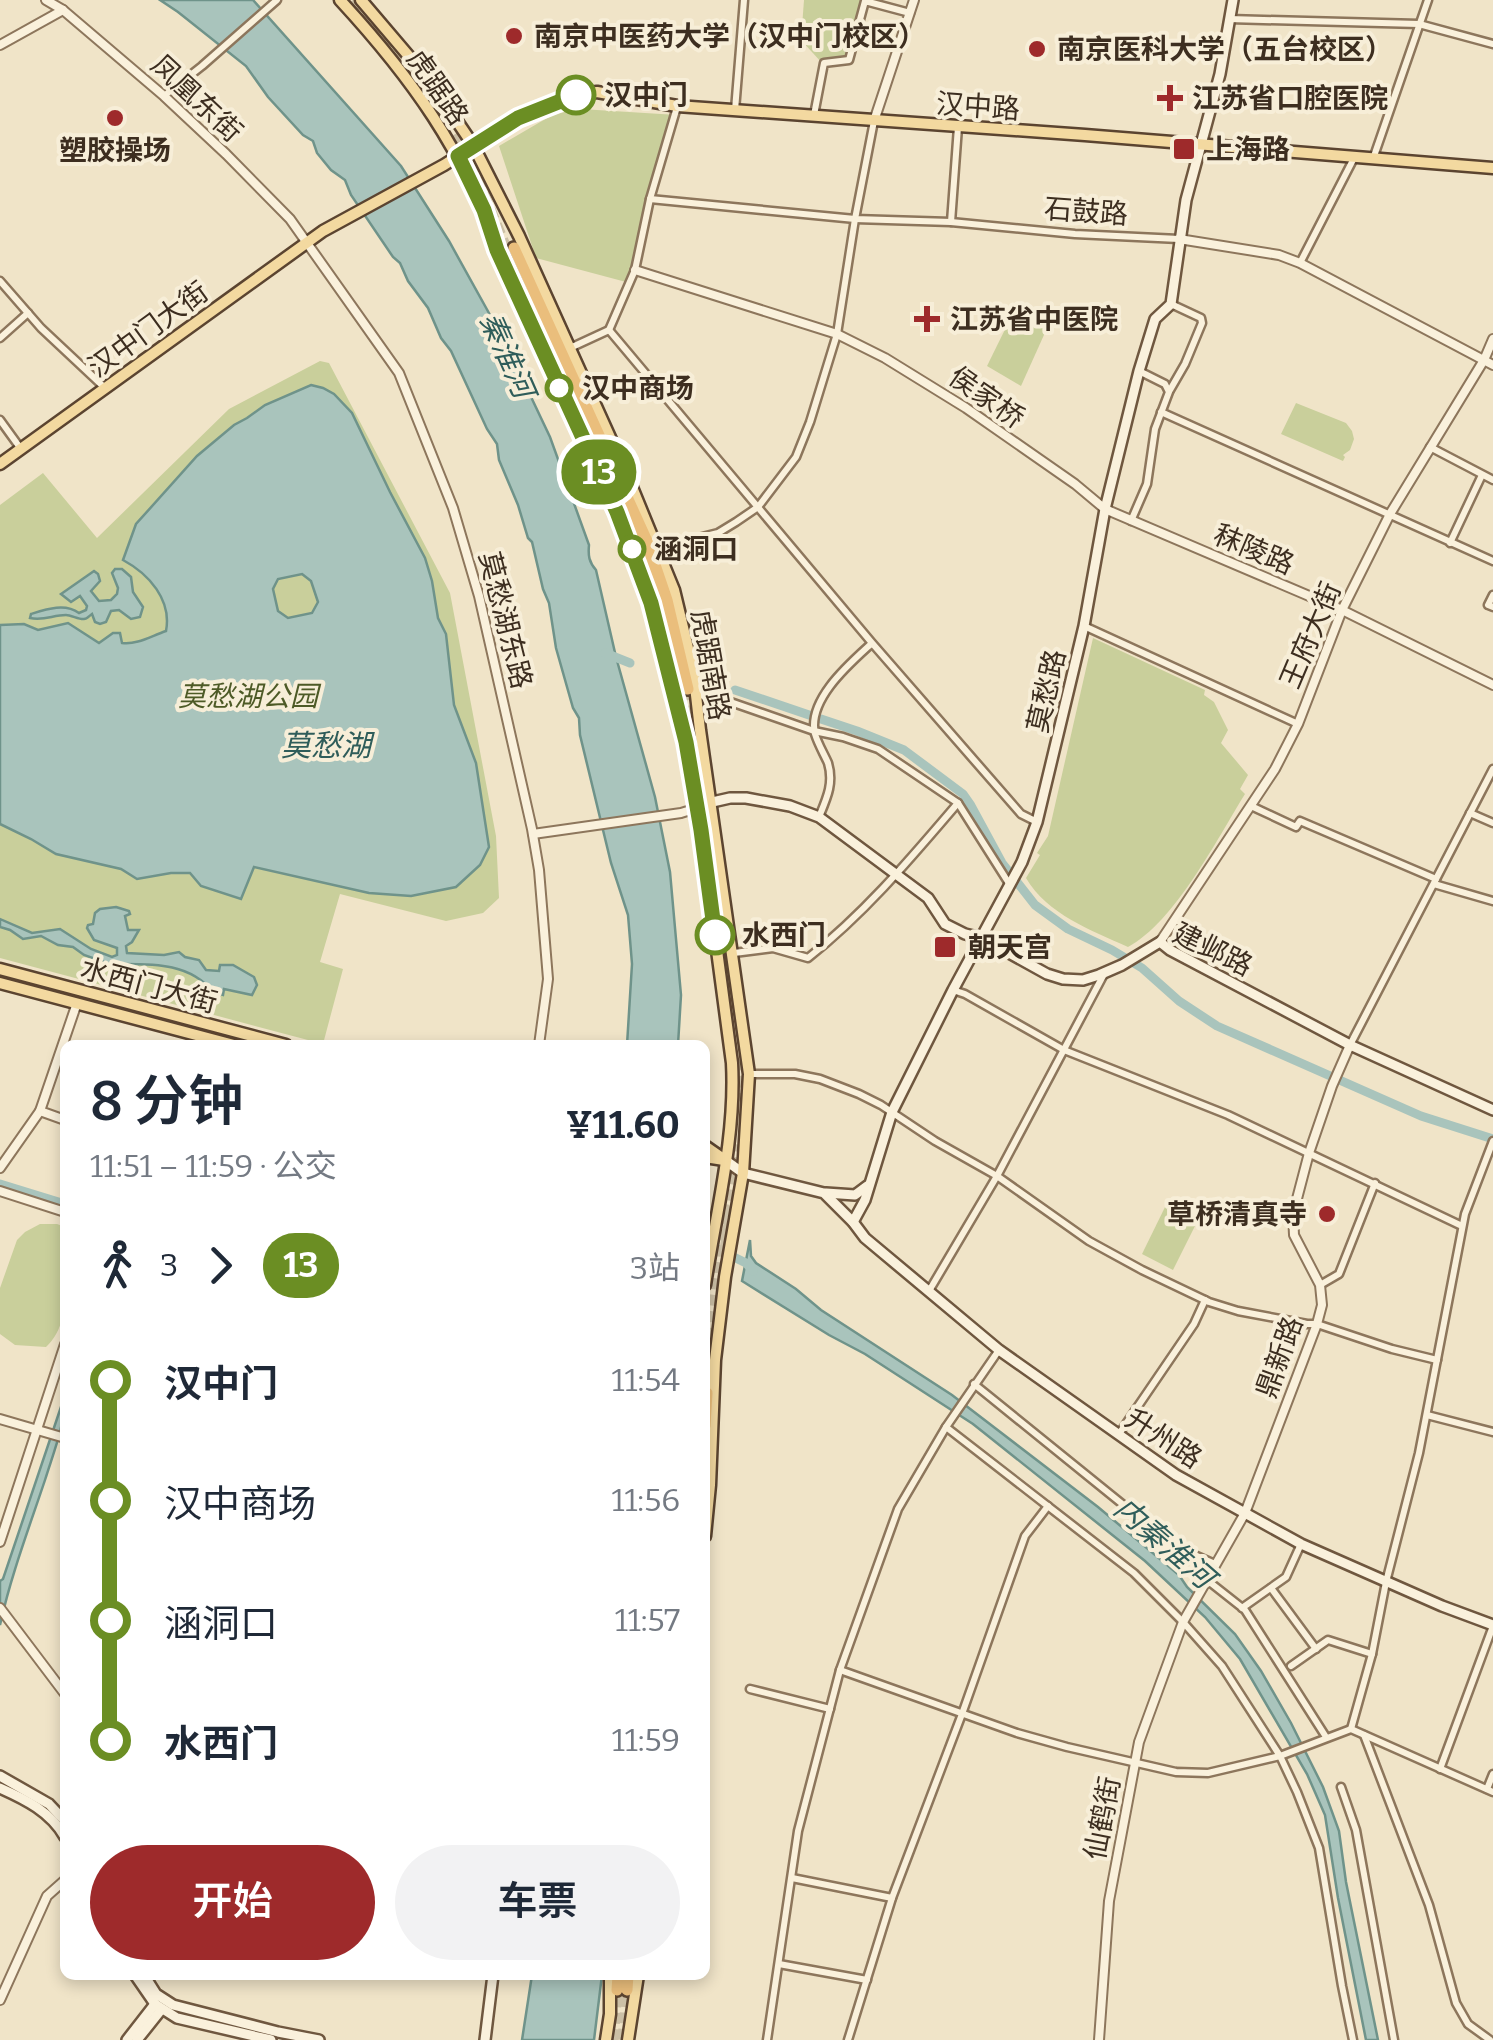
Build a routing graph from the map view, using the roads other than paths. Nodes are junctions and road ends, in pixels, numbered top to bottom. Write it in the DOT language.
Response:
graph roads {
  1 [pos="46,0"];
  2 [pos="278,0"];
  3 [pos="340,0"];
  4 [pos="361,0"];
  5 [pos="744,0"];
  6 [pos="914,0"];
  7 [pos="1233,0"];
  8 [pos="1428,0"];
  9 [pos="63,10"];
  10 [pos="910,13"];
  11 [pos="1230,19"];
  12 [pos="1420,24"];
  13 [pos="1493,44"];
  14 [pos="0,45"];
  15 [pos="164,96"];
  16 [pos="677,106"];
  17 [pos="735,111"];
  18 [pos="814,116"];
  19 [pos="874,121"];
  20 [pos="958,127"];
  21 [pos="1202,145"];
  22 [pos="473,146"];
  23 [pos="458,156"];
  24 [pos="1354,158"];
  25 [pos="1373,159"];
  26 [pos="1493,168"];
  27 [pos="650,199"];
  28 [pos="855,219"];
  29 [pos="951,222"];
  30 [pos="1179,239"];
  31 [pos="494,241"];
  32 [pos="306,242"];
  33 [pos="513,245"];
  34 [pos="1300,263"];
  35 [pos="634,270"];
  36 [pos="0,281"];
  37 [pos="1170,304"];
  38 [pos="28,313"];
  39 [pos="609,330"];
  40 [pos="837,334"];
  41 [pos="0,338"];
  42 [pos="1493,340"];
  43 [pos="570,348"];
  44 [pos="1484,360"];
  45 [pos="1493,365"];
  46 [pos="1139,371"];
  47 [pos="104,388"];
  48 [pos="1169,392"];
  49 [pos="579,398"];
  50 [pos="1161,412"];
  51 [pos="0,420"];
  52 [pos="606,431"];
  53 [pos="1430,447"];
  54 [pos="21,449"];
  55 [pos="590,454"];
  56 [pos="0,464"];
  57 [pos="1482,474"];
  58 [pos="627,475"];
  59 [pos="601,477"];
  60 [pos="1493,480"];
  61 [pos="758,507"];
  62 [pos="628,508"];
  63 [pos="1105,508"];
  64 [pos="1390,514"];
  65 [pos="1132,521"];
  66 [pos="1450,543"];
  67 [pos="658,548"];
  68 [pos="1493,561"];
  69 [pos="1493,595"];
  70 [pos="1493,607"];
  71 [pos="1342,610"];
  72 [pos="1084,626"];
  73 [pos="872,644"];
  74 [pos="1493,685"];
  75 [pos="685,693"];
  76 [pos="1298,724"];
  77 [pos="814,730"];
  78 [pos="1493,769"];
  79 [pos="712,802"];
  80 [pos="958,803"];
  81 [pos="1251,806"];
  82 [pos="697,808"];
  83 [pos="1470,813"];
  84 [pos="819,816"];
  85 [pos="1037,822"];
  86 [pos="1493,822"];
  87 [pos="533,834"];
  88 [pos="898,873"];
  89 [pos="1435,881"];
  90 [pos="1010,885"];
  91 [pos="1493,901"];
  92 [pos="982,938"];
  93 [pos="1160,942"];
  94 [pos="734,953"];
  95 [pos="0,969"];
  96 [pos="1104,973"];
  97 [pos="0,983"];
  98 [pos="953,990"];
  99 [pos="77,1003"];
  100 [pos="64,1040"];
  101 [pos="215,1040"];
  102 [pos="250,1040"];
  103 [pos="540,1040"];
  104 [pos="1350,1045"];
  105 [pos="1064,1050"];
  106 [pos="60,1053"];
  107 [pos="750,1074"];
  108 [pos="1493,1110"];
  109 [pos="40,1111"];
  110 [pos="892,1112"];
  111 [pos="60,1118"];
  112 [pos="730,1123"];
  113 [pos="748,1124"];
  114 [pos="1492,1144"];
  115 [pos="1309,1153"];
  116 [pos="710,1154"];
  117 [pos="725,1160"];
  118 [pos="0,1168"];
  119 [pos="743,1174"];
  120 [pos="997,1176"];
  121 [pos="870,1184"];
  122 [pos="1375,1184"];
  123 [pos="0,1190"];
  124 [pos="824,1193"];
  125 [pos="60,1210"];
  126 [pos="853,1222"];
  127 [pos="1462,1226"];
  128 [pos="710,1257"];
  129 [pos="1320,1285"];
  130 [pos="928,1292"];
  131 [pos="1205,1300"];
  132 [pos="1317,1324"];
  133 [pos="999,1350"];
  134 [pos="60,1359"];
  135 [pos="1437,1360"];
  136 [pos="710,1375"];
  137 [pos="971,1388"];
  138 [pos="1427,1415"];
  139 [pos="0,1419"];
  140 [pos="947,1425"];
  141 [pos="37,1430"];
  142 [pos="1493,1432"];
  143 [pos="1118,1436"];
  144 [pos="60,1437"];
  145 [pos="710,1490"];
  146 [pos="1048,1506"];
  147 [pos="1244,1513"];
  148 [pos="0,1542"];
  149 [pos="1301,1544"];
  150 [pos="1215,1564"];
  151 [pos="1386,1582"];
  152 [pos="1204,1584"];
  153 [pos="1270,1588"];
  154 [pos="0,1608"];
  155 [pos="1242,1608"];
  156 [pos="1185,1618"];
  157 [pos="1493,1626"];
  158 [pos="1316,1649"];
  159 [pos="1372,1654"];
  160 [pos="1291,1666"];
  161 [pos="840,1670"];
  162 [pos="60,1687"];
  163 [pos="750,1690"];
  164 [pos="830,1709"];
  165 [pos="962,1714"];
  166 [pos="1351,1729"];
  167 [pos="1364,1735"];
  168 [pos="1326,1737"];
  169 [pos="1281,1756"];
  170 [pos="1135,1763"];
  171 [pos="1440,1768"];
  172 [pos="1493,1774"];
  173 [pos="0,1776"];
  174 [pos="1341,1787"];
  175 [pos="0,1788"];
  176 [pos="1490,1790"];
  177 [pos="60,1815"];
  178 [pos="60,1831"];
  179 [pos="792,1878"];
  180 [pos="60,1884"];
  181 [pos="892,1898"];
  182 [pos="779,1964"];
  183 [pos="139,1980"];
  184 [pos="147,1980"];
  185 [pos="492,1980"];
  186 [pos="613,1980"];
  187 [pos="619,1980"];
  188 [pos="626,1980"];
  189 [pos="634,1980"];
  190 [pos="867,1980"];
  191 [pos="622,1995"];
  192 [pos="0,2000"];
  193 [pos="158,2007"];
  194 [pos="127,2040"];
  195 [pos="136,2040"];
  196 [pos="271,2040"];
  197 [pos="318,2040"];
  198 [pos="485,2040"];
  199 [pos="606,2040"];
  200 [pos="628,2040"];
  201 [pos="768,2040"];
  202 [pos="848,2040"];
  203 [pos="1100,2040"];
  204 [pos="1353,2040"];
  205 [pos="1394,2040"];
  206 [pos="1490,2040"];
  1 -- 9 [label="street, 凤凰东街"];
  2 -- 15 [label="street"];
  3 -- 23 [label="main road, 虎踞路"];
  4 -- 22 [label="main road, 虎踞路"];
  5 -- 17 [label="street"];
  6 -- 10 [label="street"];
  7 -- 11 [label="main road"];
  8 -- 12 [label="street"];
  9 -- 14 [label="street"];
  9 -- 15 [label="street, 凤凰东街"];
  10 -- 18 [label="street"];
  10 -- 19 [label="street"];
  11 -- 12 [label="street"];
  11 -- 21 [label="main road"];
  12 -- 13 [label="street"];
  12 -- 25 [label="street"];
  15 -- 32 [label="street, 凤凰东街"];
  16 -- 17 [label="main road, 汉中路"];
  16 -- 22 [label="main road, 汉中路"];
  16 -- 27 [label="street"];
  17 -- 18 [label="main road, 汉中路"];
  18 -- 19 [label="main road, 汉中路"];
  19 -- 20 [label="main road, 汉中路"];
  19 -- 28 [label="street"];
  20 -- 21 [label="main road, 汉中路"];
  20 -- 29 [label="street"];
  21 -- 24 [label="main road, 汉中路"];
  21 -- 30 [label="main road, 莫愁路"];
  22 -- 23 [label="main road"];
  22 -- 33 [label="main road, 虎踞南路"];
  23 -- 31 [label="main road, 虎踞南路"];
  23 -- 32 [label="main road, 汉中门大街"];
  24 -- 25 [label="main road, 汉中路"];
  24 -- 34 [label="street"];
  25 -- 26 [label="main road, 汉中路"];
  27 -- 28 [label="street, 石鼓路"];
  27 -- 35 [label="street"];
  28 -- 29 [label="street, 石鼓路"];
  28 -- 40 [label="street"];
  29 -- 30 [label="street, 石鼓路"];
  30 -- 34 [label="street, 石鼓路"];
  30 -- 37 [label="main road, 莫愁路"];
  31 -- 33 [label="main road"];
  31 -- 55 [label="main road, 虎踞南路"];
  32 -- 47 [label="main road, 汉中门大街"];
  32 -- 87 [label="street, 莫愁湖东路"];
  33 -- 43 [label="main road, 虎踞南路"];
  33 -- 49 [label="highway"];
  34 -- 44 [label="street, 石鼓路"];
  35 -- 39 [label="street"];
  35 -- 40 [label="street, 侯家桥"];
  36 -- 38 [label="street"];
  37 -- 46 [label="main road, 莫愁路"];
  37 -- 48 [label="street"];
  38 -- 41 [label="street"];
  38 -- 47 [label="street"];
  39 -- 43 [label="street"];
  39 -- 61 [label="street"];
  40 -- 61 [label="street"];
  40 -- 63 [label="street, 侯家桥"];
  42 -- 44 [label="street, 王府大街"];
  43 -- 52 [label="main road, 虎踞南路"];
  44 -- 45 [label="street, 石鼓路"];
  44 -- 53 [label="street, 王府大街"];
  46 -- 48 [label="street"];
  46 -- 63 [label="main road, 莫愁路"];
  47 -- 54 [label="main road, 汉中门大街"];
  48 -- 50 [label="street"];
  49 -- 52 [label="highway"];
  49 -- 55 [label="highway"];
  49 -- 62 [label="highway"];
  50 -- 64 [label="street"];
  50 -- 65 [label="street"];
  51 -- 54 [label="street"];
  52 -- 58 [label="main road, 虎踞南路"];
  53 -- 57 [label="street"];
  53 -- 64 [label="street, 王府大街"];
  54 -- 56 [label="main road, 汉中门大街"];
  55 -- 59 [label="main road, 虎踞南路"];
  57 -- 60 [label="street"];
  57 -- 66 [label="street"];
  58 -- 62 [label="highway"];
  58 -- 67 [label="main road, 虎踞南路"];
  59 -- 62 [label="highway"];
  59 -- 75 [label="main road, 虎踞南路"];
  61 -- 67 [label="street"];
  61 -- 73 [label="street"];
  62 -- 75 [label="highway"];
  63 -- 65 [label="street, 秣陵路"];
  63 -- 72 [label="main road, 莫愁路"];
  64 -- 66 [label="street"];
  64 -- 71 [label="street, 王府大街"];
  65 -- 71 [label="street, 秣陵路"];
  66 -- 68 [label="street"];
  67 -- 75 [label="main road, 虎踞南路"];
  69 -- 70 [label="street"];
  71 -- 74 [label="street, 秣陵路"];
  71 -- 76 [label="street, 王府大街"];
  72 -- 76 [label="street"];
  72 -- 85 [label="main road, 莫愁路"];
  73 -- 77 [label="street"];
  73 -- 85 [label="street"];
  75 -- 77 [label="street"];
  75 -- 79 [label="main road, 虎踞南路"];
  75 -- 82 [label="main road, 虎踞南路"];
  76 -- 81 [label="street, 王府大街"];
  77 -- 80 [label="street"];
  77 -- 84 [label="street"];
  78 -- 83 [label="street"];
  79 -- 82 [label="main road, 建邺路"];
  79 -- 84 [label="main road, 建邺路"];
  79 -- 94 [label="main road, 虎踞南路"];
  80 -- 88 [label="street"];
  80 -- 90 [label="street"];
  81 -- 89 [label="street"];
  81 -- 93 [label="street, 王府大街"];
  82 -- 87 [label="street"];
  82 -- 112 [label="main road, 虎踞南路"];
  83 -- 86 [label="street"];
  83 -- 89 [label="street"];
  84 -- 88 [label="main road, 建邺路"];
  85 -- 90 [label="main road, 莫愁路"];
  87 -- 103 [label="street, 莫愁湖东路"];
  88 -- 92 [label="main road, 建邺路"];
  88 -- 94 [label="street"];
  89 -- 91 [label="street"];
  89 -- 104 [label="street"];
  90 -- 92 [label="main road, 莫愁路"];
  92 -- 96 [label="main road, 建邺路"];
  92 -- 98 [label="main road, 莫愁路"];
  93 -- 96 [label="main road, 建邺路"];
  93 -- 104 [label="main road, 建邺路"];
  94 -- 107 [label="main road, 虎踞南路"];
  95 -- 102 [label="main road, 水西门大街"];
  96 -- 105 [label="street"];
  97 -- 99 [label="main road, 水西门大街"];
  98 -- 105 [label="street"];
  98 -- 110 [label="main road, 莫愁路"];
  99 -- 100 [label="street"];
  99 -- 101 [label="main road, 水西门大街"];
  104 -- 108 [label="main road, 建邺路"];
  104 -- 115 [label="street, 鼎新路"];
  105 -- 115 [label="street"];
  105 -- 120 [label="street"];
  106 -- 109 [label="street"];
  107 -- 110 [label="street"];
  107 -- 113 [label="main road, 虎踞南路"];
  109 -- 111 [label="street"];
  109 -- 118 [label="street"];
  110 -- 120 [label="street"];
  110 -- 121 [label="main road, 莫愁路"];
  112 -- 113 [label="main road"];
  112 -- 117 [label="main road, 虎踞南路"];
  113 -- 119 [label="main road, 虎踞南路"];
  114 -- 127 [label="street"];
  115 -- 122 [label="street"];
  115 -- 129 [label="street, 鼎新路"];
  116 -- 117 [label="main road"];
  117 -- 119 [label="main road"];
  117 -- 128 [label="main road, 虎踞南路"];
  119 -- 124 [label="main road"];
  119 -- 136 [label="main road, 虎踞南路"];
  120 -- 130 [label="street"];
  120 -- 131 [label="street"];
  121 -- 124 [label="main road"];
  121 -- 126 [label="main road, 莫愁路"];
  122 -- 127 [label="street"];
  122 -- 129 [label="street"];
  123 -- 125 [label="street"];
  124 -- 126 [label="main road"];
  126 -- 130 [label="main road, 升州路"];
  127 -- 135 [label="street"];
  129 -- 132 [label="street, 鼎新路"];
  130 -- 133 [label="main road, 升州路"];
  131 -- 132 [label="street"];
  131 -- 143 [label="street"];
  132 -- 135 [label="street"];
  132 -- 147 [label="street, 鼎新路"];
  133 -- 137 [label="street"];
  133 -- 143 [label="main road, 升州路"];
  134 -- 141 [label="street"];
  135 -- 138 [label="street"];
  136 -- 145 [label="main road, 虎踞南路"];
  137 -- 140 [label="street"];
  137 -- 150 [label="street"];
  138 -- 142 [label="street"];
  138 -- 151 [label="street"];
  139 -- 141 [label="street"];
  140 -- 146 [label="street"];
  140 -- 161 [label="street"];
  141 -- 144 [label="street"];
  141 -- 148 [label="street"];
  143 -- 147 [label="main road, 升州路"];
  146 -- 156 [label="street"];
  146 -- 165 [label="street"];
  147 -- 149 [label="main road, 升州路"];
  147 -- 150 [label="street"];
  149 -- 151 [label="main road, 升州路"];
  149 -- 153 [label="street"];
  150 -- 152 [label="street"];
  151 -- 157 [label="main road, 升州路"];
  151 -- 159 [label="street"];
  152 -- 155 [label="street"];
  152 -- 156 [label="street, 仙鹤街"];
  153 -- 155 [label="street"];
  153 -- 158 [label="street"];
  154 -- 162 [label="street"];
  155 -- 168 [label="street"];
  156 -- 169 [label="street"];
  156 -- 170 [label="street, 仙鹤街"];
  157 -- 171 [label="street"];
  158 -- 159 [label="street"];
  158 -- 160 [label="street"];
  159 -- 166 [label="street"];
  161 -- 164 [label="street"];
  161 -- 165 [label="street"];
  163 -- 164 [label="street"];
  164 -- 179 [label="street"];
  165 -- 170 [label="street"];
  165 -- 181 [label="street"];
  166 -- 167 [label="street"];
  166 -- 168 [label="street"];
  167 -- 171 [label="street"];
  167 -- 206 [label="street"];
  168 -- 169 [label="street"];
  169 -- 170 [label="street"];
  169 -- 204 [label="street"];
  170 -- 203 [label="street, 仙鹤街"];
  171 -- 176 [label="street"];
  172 -- 176 [label="street"];
  173 -- 177 [label="main road"];
  174 -- 205 [label="street"];
  175 -- 178 [label="main road"];
  179 -- 181 [label="street"];
  179 -- 182 [label="street"];
  180 -- 192 [label="street"];
  181 -- 190 [label="street"];
  182 -- 190 [label="street"];
  182 -- 201 [label="street"];
  183 -- 193 [label="main road"];
  184 -- 197 [label="main road"];
  185 -- 198 [label="main road"];
  186 -- 191 [label="main road"];
  187 -- 191 [label="highway"];
  188 -- 191 [label="highway"];
  189 -- 191 [label="main road"];
  190 -- 202 [label="street"];
  191 -- 199 [label="main road"];
  191 -- 200 [label="main road"];
  193 -- 194 [label="main road"];
  193 -- 195 [label="main road"];
  193 -- 196 [label="main road"];
}
